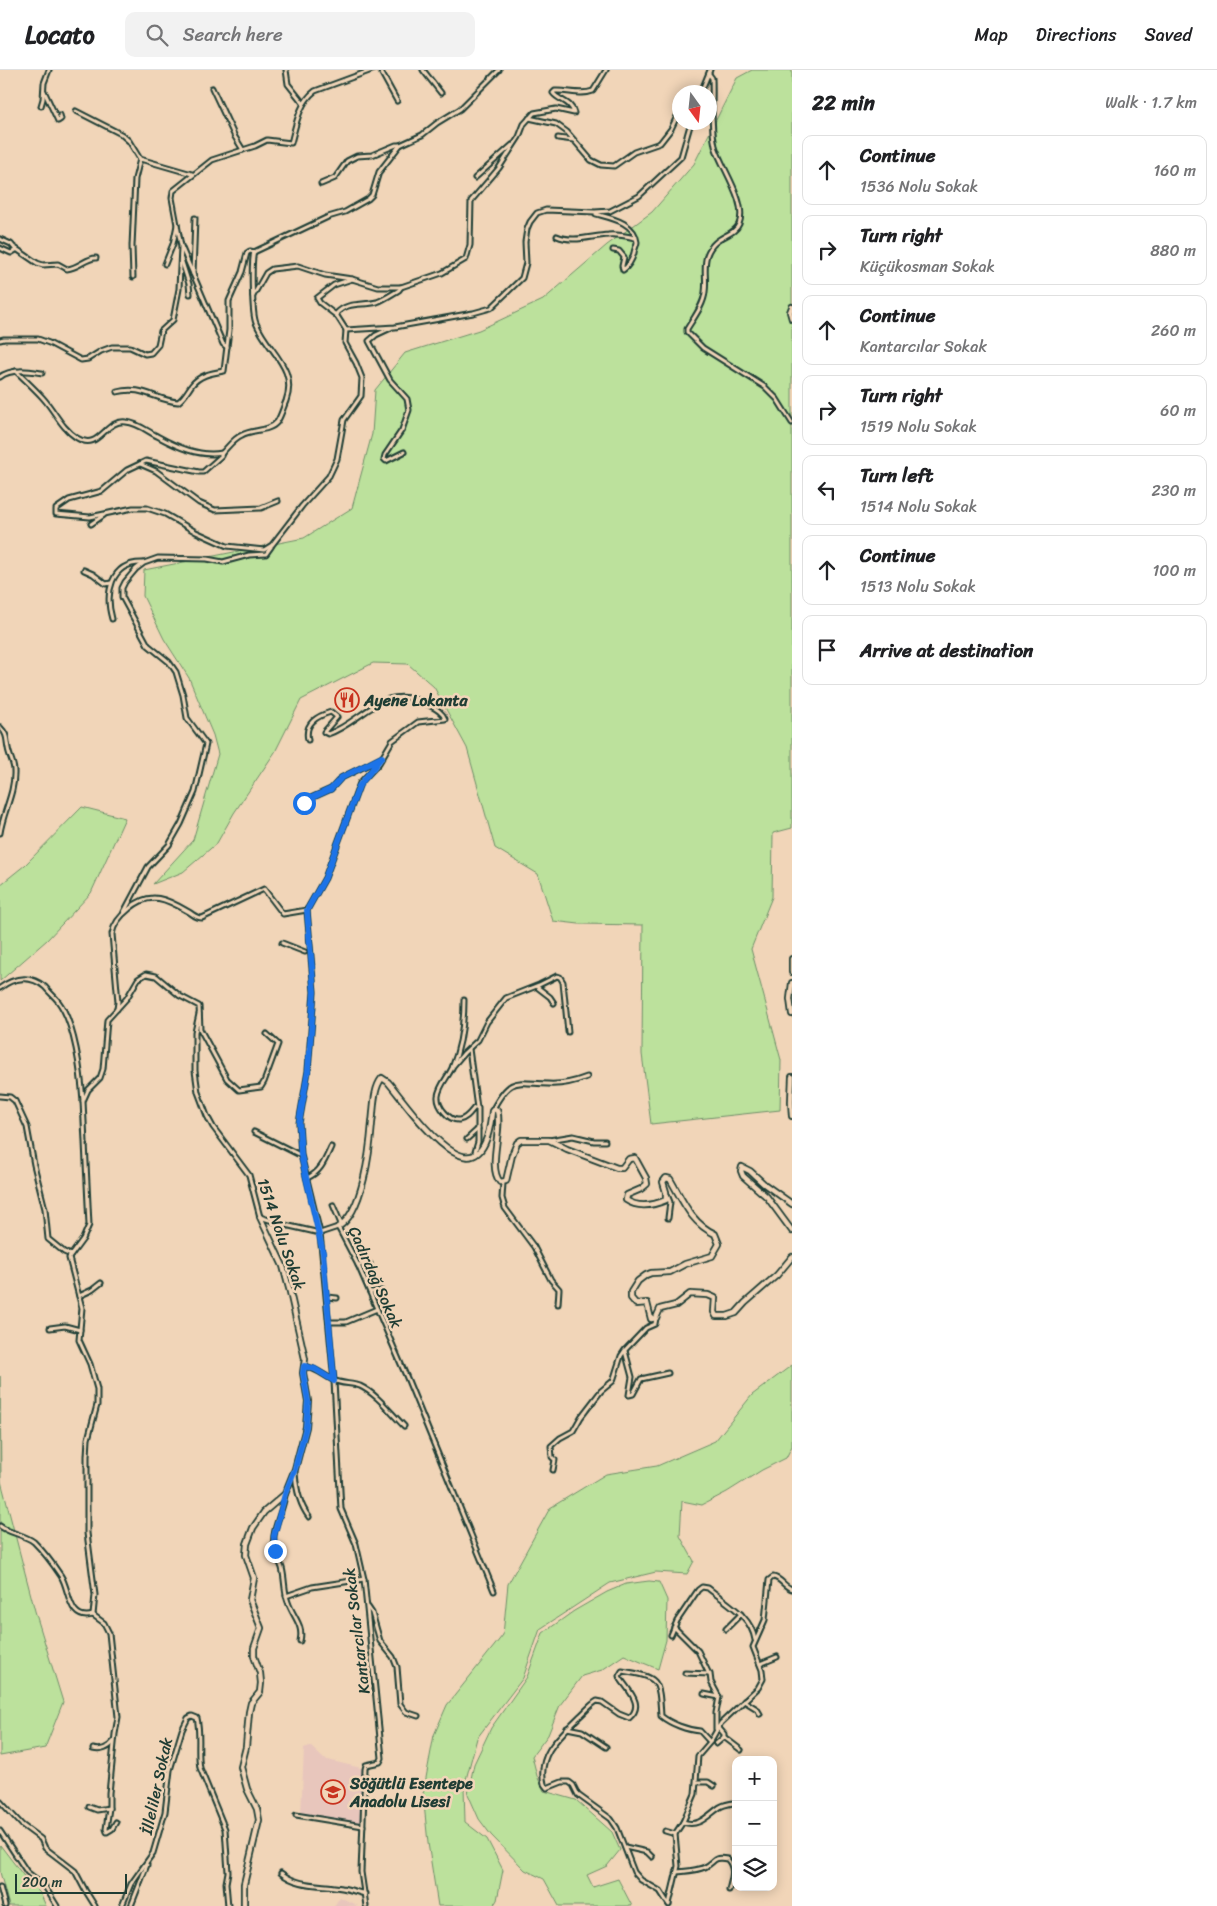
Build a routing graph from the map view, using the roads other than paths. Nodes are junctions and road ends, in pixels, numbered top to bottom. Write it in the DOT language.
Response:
graph roads {
  1 [pos="49,70"];
  2 [pos="286,70"];
  3 [pos="372,70"];
  4 [pos="380,70"];
  5 [pos="424,70"];
  6 [pos="498,70"];
  7 [pos="606,70"];
  8 [pos="710,72"];
  9 [pos="704,85"];
  10 [pos="212,88"];
  11 [pos="44,91"];
  12 [pos="441,93"];
  13 [pos="397,102"];
  14 [pos="303,103"];
  15 [pos="41,106"];
  16 [pos="76,111"];
  17 [pos="60,115"];
  18 [pos="529,118"];
  19 [pos="672,127"];
  20 [pos="689,130"];
  21 [pos="558,138"];
  22 [pos="574,140"];
  23 [pos="516,141"];
  24 [pos="400,145"];
  25 [pos="243,150"];
  26 [pos="140,159"];
  27 [pos="193,174"];
  28 [pos="475,178"];
  29 [pos="321,184"];
  30 [pos="591,212"];
  31 [pos="195,218"];
  32 [pos="177,222"];
  33 [pos="557,236"];
  34 [pos="636,238"];
  35 [pos="0,240"];
  36 [pos="181,246"];
  37 [pos="0,248"];
  38 [pos="15,248"];
  39 [pos="613,250"];
  40 [pos="254,252"];
  41 [pos="180,253"];
  42 [pos="96,258"];
  43 [pos="165,264"];
  44 [pos="133,277"];
  45 [pos="193,277"];
  46 [pos="352,279"];
  47 [pos="401,287"];
  48 [pos="190,294"];
  49 [pos="253,297"];
  50 [pos="792,307"];
  51 [pos="337,316"];
  52 [pos="792,319"];
  53 [pos="394,327"];
  54 [pos="346,330"];
  55 [pos="0,340"];
  56 [pos="226,348"];
  57 [pos="16,371"];
  58 [pos="42,373"];
  59 [pos="0,377"];
  60 [pos="117,392"];
  61 [pos="792,423"];
  62 [pos="404,452"];
  63 [pos="222,453"];
  64 [pos="139,464"];
  65 [pos="278,501"];
  66 [pos="105,515"];
  67 [pos="91,524"];
  68 [pos="272,545"];
  69 [pos="144,563"];
  70 [pos="84,570"];
  71 [pos="111,583"];
  72 [pos="112,619"];
  73 [pos="0,727"];
  74 [pos="308,740"];
  75 [pos="382,757"];
  76 [pos="304,803"];
  77 [pos="0,833"];
  78 [pos="307,910"];
  79 [pos="124,912"];
  80 [pos="282,943"];
  81 [pos="305,952"];
  82 [pos="792,959"];
  83 [pos="792,972"];
  84 [pos="792,983"];
  85 [pos="536,986"];
  86 [pos="0,988"];
  87 [pos="464,1000"];
  88 [pos="554,1004"];
  89 [pos="116,1009"];
  90 [pos="199,1014"];
  91 [pos="792,1014"];
  92 [pos="568,1032"];
  93 [pos="267,1034"];
  94 [pos="469,1048"];
  95 [pos="451,1069"];
  96 [pos="587,1077"];
  97 [pos="792,1077"];
  98 [pos="0,1096"];
  99 [pos="83,1101"];
  100 [pos="477,1108"];
  101 [pos="493,1109"];
  102 [pos="792,1116"];
  103 [pos="478,1128"];
  104 [pos="254,1132"];
  105 [pos="467,1140"];
  106 [pos="549,1140"];
  107 [pos="605,1141"];
  108 [pos="331,1147"];
  109 [pos="301,1155"];
  110 [pos="471,1156"];
  111 [pos="307,1178"];
  112 [pos="503,1183"];
  113 [pos="666,1192"];
  114 [pos="792,1204"];
  115 [pos="333,1205"];
  116 [pos="260,1217"];
  117 [pos="668,1218"];
  118 [pos="340,1226"];
  119 [pos="792,1230"];
  120 [pos="320,1233"];
  121 [pos="71,1255"];
  122 [pos="792,1257"];
  123 [pos="370,1264"];
  124 [pos="358,1266"];
  125 [pos="101,1283"];
  126 [pos="381,1290"];
  127 [pos="370,1292"];
  128 [pos="79,1296"];
  129 [pos="327,1297"];
  130 [pos="337,1298"];
  131 [pos="558,1304"];
  132 [pos="377,1309"];
  133 [pos="656,1318"];
  134 [pos="330,1322"];
  135 [pos="50,1328"];
  136 [pos="80,1330"];
  137 [pos="625,1350"];
  138 [pos="304,1366"];
  139 [pos="668,1373"];
  140 [pos="334,1381"];
  141 [pos="404,1426"];
  142 [pos="295,1469"];
  143 [pos="553,1470"];
  144 [pos="285,1494"];
  145 [pos="309,1517"];
  146 [pos="0,1526"];
  147 [pos="364,1579"];
  148 [pos="792,1589"];
  149 [pos="494,1591"];
  150 [pos="286,1596"];
  151 [pos="368,1607"];
  152 [pos="741,1614"];
  153 [pos="93,1616"];
  154 [pos="674,1627"];
  155 [pos="726,1629"];
  156 [pos="671,1635"];
  157 [pos="300,1641"];
  158 [pos="755,1641"];
  159 [pos="777,1657"];
  160 [pos="760,1664"];
  161 [pos="685,1673"];
  162 [pos="710,1674"];
  163 [pos="704,1694"];
  164 [pos="719,1697"];
  165 [pos="744,1701"];
  166 [pos="760,1714"];
  167 [pos="418,1716"];
  168 [pos="567,1728"];
  169 [pos="716,1728"];
  170 [pos="724,1737"];
  171 [pos="114,1741"];
  172 [pos="710,1742"];
  173 [pos="716,1744"];
  174 [pos="606,1747"];
  175 [pos="93,1749"];
  176 [pos="742,1750"];
  177 [pos="697,1782"];
  178 [pos="714,1786"];
  179 [pos="0,1801"];
  180 [pos="732,1803"];
  181 [pos="89,1808"];
  182 [pos="109,1808"];
  183 [pos="296,1815"];
  184 [pos="116,1822"];
  185 [pos="683,1822"];
  186 [pos="363,1826"];
  187 [pos="0,1831"];
  188 [pos="665,1831"];
  189 [pos="675,1834"];
  190 [pos="624,1846"];
  191 [pos="652,1857"];
  192 [pos="148,1862"];
  193 [pos="677,1872"];
  194 [pos="281,1873"];
  195 [pos="0,1887"];
  196 [pos="730,1890"];
  197 [pos="365,1894"];
  198 [pos="5,1906"];
  199 [pos="57,1906"];
  200 [pos="95,1906"];
  201 [pos="122,1906"];
  202 [pos="131,1906"];
  203 [pos="228,1906"];
  204 [pos="244,1906"];
  205 [pos="366,1906"];
  206 [pos="669,1906"];
  1 -- 11 [label="street"];
  2 -- 14 [label="street"];
  3 -- 14 [label="street"];
  4 -- 13 [label="street"];
  5 -- 12 [label="street"];
  6 -- 24 [label="street"];
  7 -- 18 [label="street"];
  8 -- 9 [label="street"];
  8 -- 61 [label="street"];
  10 -- 25 [label="street"];
  11 -- 15 [label="street"];
  11 -- 17 [label="street"];
  14 -- 25 [label="street"];
  16 -- 26 [label="street"];
  18 -- 22 [label="street"];
  18 -- 23 [label="street"];
  19 -- 22 [label="street"];
  20 -- 30 [label="street"];
  21 -- 22 [label="street"];
  23 -- 28 [label="street"];
  23 -- 47 [label="street"];
  24 -- 29 [label="street"];
  24 -- 40 [label="street"];
  25 -- 27 [label="street"];
  26 -- 27 [label="street"];
  26 -- 44 [label="street"];
  27 -- 32 [label="street"];
  30 -- 34 [label="street"];
  30 -- 53 [label="street"];
  31 -- 45 [label="street"];
  32 -- 36 [label="street"];
  32 -- 43 [label="street"];
  33 -- 34 [label="street"];
  34 -- 39 [label="street"];
  35 -- 38 [label="street"];
  36 -- 41 [label="street"];
  36 -- 45 [label="street"];
  37 -- 38 [label="street"];
  38 -- 42 [label="street"];
  40 -- 49 [label="street"];
  40 -- 56 [label="street"];
  41 -- 48 [label="street"];
  41 -- 55 [label="street"];
  45 -- 56 [label="street"];
  46 -- 47 [label="street"];
  46 -- 49 [label="street"];
  46 -- 51 [label="street"];
  47 -- 51 [label="street"];
  49 -- 63 [label="street"];
  50 -- 52 [label="street"];
  51 -- 54 [label="street"];
  53 -- 54 [label="street"];
  53 -- 62 [label="street"];
  54 -- 68 [label="street"];
  56 -- 60 [label="street"];
  57 -- 58 [label="street"];
  57 -- 59 [label="street"];
  57 -- 63 [label="street"];
  63 -- 64 [label="street"];
  64 -- 65 [label="street"];
  64 -- 66 [label="street"];
  66 -- 67 [label="street"];
  66 -- 68 [label="street"];
  68 -- 69 [label="street"];
  69 -- 71 [label="street"];
  69 -- 79 [label="street"];
  70 -- 71 [label="street"];
  71 -- 72 [label="street"];
  73 -- 77 [label="street"];
  74 -- 75 [label="street"];
  75 -- 76 [label="street"];
  75 -- 78 [label="street"];
  78 -- 79 [label="street"];
  78 -- 109 [label="street, Kantarcılar Sokak"];
  79 -- 89 [label="street"];
  80 -- 81 [label="street"];
  82 -- 83 [label="street"];
  84 -- 91 [label="street"];
  85 -- 88 [label="street"];
  85 -- 92 [label="street"];
  85 -- 94 [label="street"];
  86 -- 99 [label="street"];
  87 -- 95 [label="street"];
  89 -- 90 [label="street"];
  89 -- 99 [label="street"];
  90 -- 93 [label="street"];
  90 -- 116 [label="street, 1514 Nolu Sokak"];
  94 -- 95 [label="street"];
  94 -- 100 [label="street"];
  95 -- 100 [label="street"];
  96 -- 101 [label="street"];
  97 -- 102 [label="street"];
  98 -- 121 [label="street"];
  99 -- 121 [label="street"];
  100 -- 103 [label="street"];
  101 -- 110 [label="street"];
  101 -- 112 [label="street"];
  103 -- 105 [label="street"];
  103 -- 110 [label="street"];
  104 -- 109 [label="street"];
  106 -- 107 [label="street"];
  106 -- 112 [label="street"];
  106 -- 113 [label="street"];
  108 -- 111 [label="street"];
  109 -- 111 [label="street, Kantarcılar Sokak"];
  110 -- 118 [label="street, Çadırdağ Sokak"];
  111 -- 120 [label="street, Kantarcılar Sokak"];
  112 -- 131 [label="street"];
  113 -- 117 [label="street"];
  113 -- 133 [label="street"];
  114 -- 119 [label="street"];
  115 -- 118 [label="street"];
  116 -- 120 [label="street"];
  116 -- 138 [label="street, 1514 Nolu Sokak"];
  118 -- 120 [label="street"];
  118 -- 124 [label="street, Çadırdağ Sokak"];
  120 -- 129 [label="street, Kantarcılar Sokak"];
  121 -- 128 [label="street"];
  122 -- 133 [label="street"];
  123 -- 124 [label="street"];
  124 -- 127 [label="street, Çadırdağ Sokak"];
  125 -- 128 [label="street"];
  126 -- 127 [label="street"];
  127 -- 132 [label="street, Çadırdağ Sokak"];
  128 -- 136 [label="street"];
  129 -- 130 [label="street"];
  129 -- 134 [label="street, Kantarcılar Sokak"];
  132 -- 134 [label="street"];
  132 -- 149 [label="street, Çadırdağ Sokak"];
  133 -- 137 [label="street"];
  134 -- 140 [label="street, Kantarcılar Sokak"];
  135 -- 136 [label="street"];
  136 -- 153 [label="street"];
  137 -- 139 [label="street"];
  137 -- 143 [label="street"];
  138 -- 140 [label="street"];
  138 -- 142 [label="street, 1514 Nolu Sokak"];
  140 -- 141 [label="street"];
  140 -- 147 [label="street, Kantarcılar Sokak"];
  142 -- 144 [label="street, 1514 Nolu Sokak"];
  142 -- 145 [label="street"];
  144 -- 150 [label="street"];
  144 -- 204 [label="street"];
  146 -- 153 [label="street"];
  147 -- 150 [label="street"];
  147 -- 151 [label="street, Kantarcılar Sokak"];
  148 -- 158 [label="street"];
  150 -- 157 [label="street"];
  151 -- 167 [label="street"];
  151 -- 186 [label="street, Kantarcılar Sokak"];
  152 -- 154 [label="street"];
  152 -- 155 [label="street"];
  152 -- 158 [label="street"];
  153 -- 171 [label="street"];
  154 -- 156 [label="street"];
  154 -- 162 [label="street"];
  158 -- 160 [label="street"];
  159 -- 160 [label="street"];
  160 -- 165 [label="street"];
  161 -- 162 [label="street"];
  162 -- 164 [label="street"];
  163 -- 164 [label="street"];
  164 -- 169 [label="street"];
  165 -- 166 [label="street"];
  165 -- 169 [label="street"];
  168 -- 172 [label="street"];
  168 -- 174 [label="street"];
  168 -- 190 [label="street"];
  169 -- 170 [label="street"];
  169 -- 172 [label="street"];
  170 -- 173 [label="street"];
  170 -- 176 [label="street"];
  171 -- 175 [label="street"];
  171 -- 182 [label="street"];
  172 -- 177 [label="street"];
  177 -- 178 [label="street"];
  177 -- 185 [label="street"];
  179 -- 200 [label="street"];
  180 -- 185 [label="street"];
  181 -- 182 [label="street"];
  182 -- 184 [label="street"];
  183 -- 186 [label="street"];
  185 -- 189 [label="street"];
  186 -- 197 [label="street"];
  187 -- 199 [label="street"];
  188 -- 189 [label="street"];
  189 -- 193 [label="street"];
  190 -- 191 [label="street"];
  190 -- 206 [label="street"];
  192 -- 201 [label="street, İlleliler Sokak"];
  192 -- 202 [label="street"];
  192 -- 203 [label="street, İlleliler Sokak"];
  193 -- 196 [label="street"];
  193 -- 206 [label="street"];
  194 -- 197 [label="street"];
  195 -- 198 [label="street"];
  197 -- 205 [label="street"];
}
